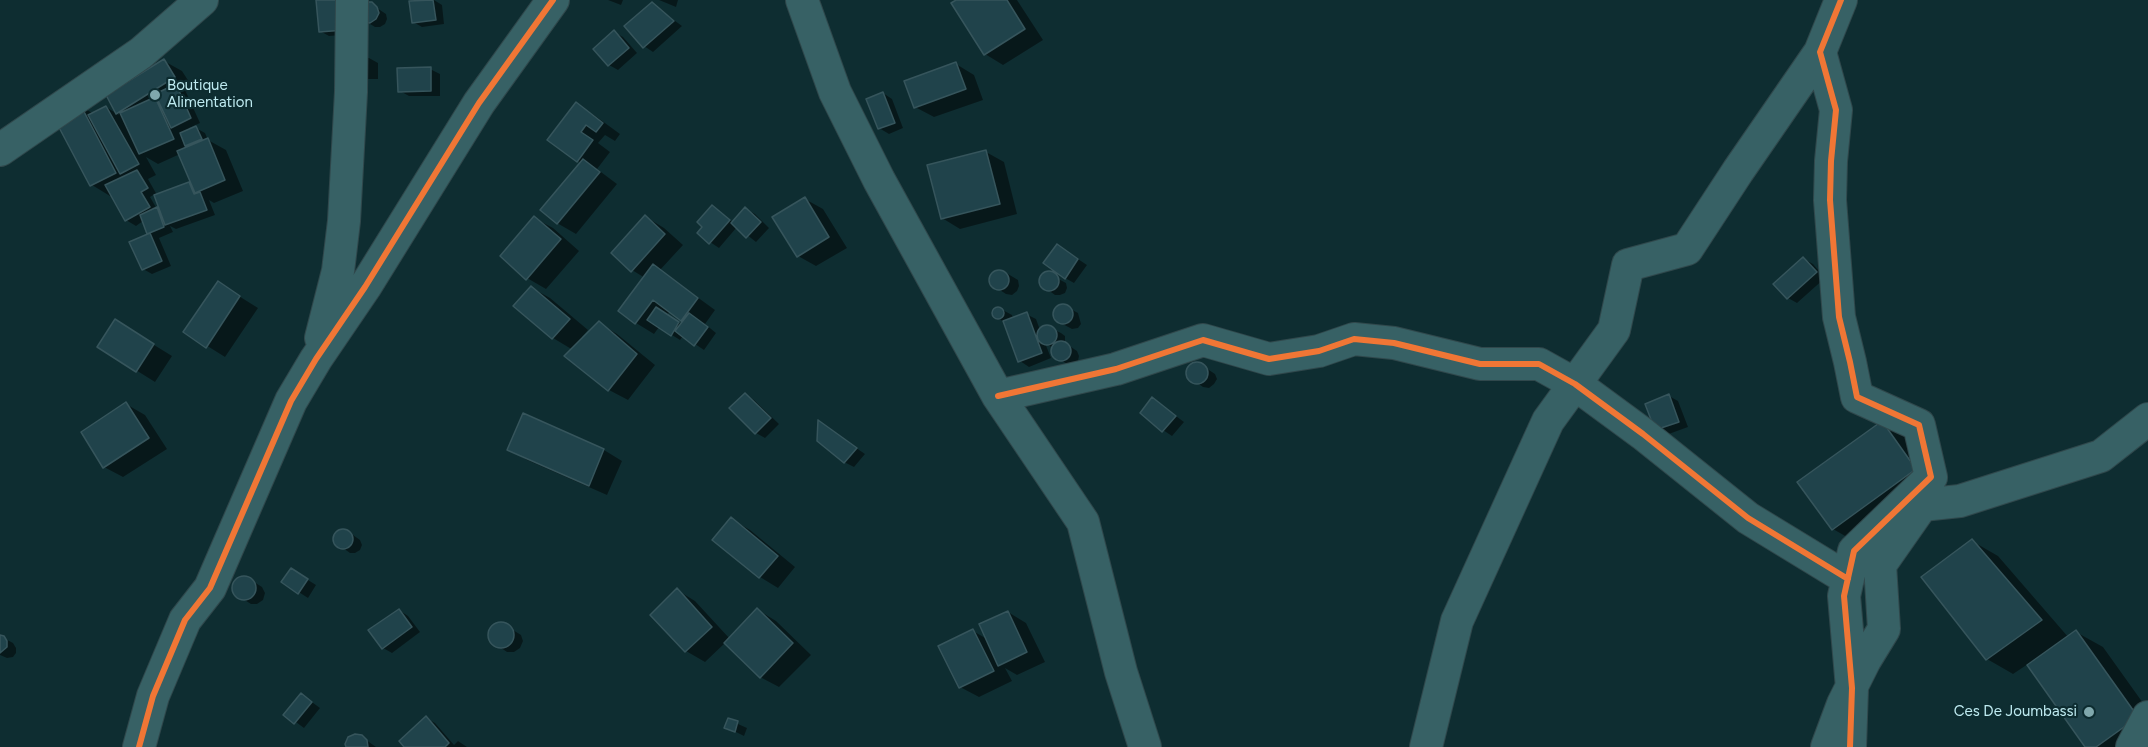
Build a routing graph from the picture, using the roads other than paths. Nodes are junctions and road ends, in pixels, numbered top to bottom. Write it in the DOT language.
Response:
graph roads {
  1 [pos="202,0"];
  2 [pos="352,0"];
  3 [pos="553,0"];
  4 [pos="802,0"];
  5 [pos="1841,0"];
  6 [pos="1820,52"];
  7 [pos="0,150"];
  8 [pos="316,359"];
  9 [pos="1575,384"];
  10 [pos="998,396"];
  11 [pos="2148,419"];
  12 [pos="1848,579"];
  13 [pos="1852,688"];
  14 [pos="2148,717"];
  15 [pos="139,747"];
  16 [pos="1145,747"];
  17 [pos="1426,747"];
  18 [pos="1827,747"];
  19 [pos="1851,747"];
  20 [pos="2132,747"];
  1 -- 7 [label="street"];
  2 -- 8 [label="street"];
  3 -- 8 [label="street"];
  4 -- 10 [label="street"];
  5 -- 6 [label="street"];
  6 -- 9 [label="street"];
  6 -- 12 [label="street"];
  8 -- 15 [label="street"];
  9 -- 10 [label="street"];
  9 -- 12 [label="street"];
  9 -- 17 [label="street"];
  10 -- 16 [label="street"];
  11 -- 13 [label="street"];
  12 -- 13 [label="street"];
  13 -- 18 [label="street"];
  13 -- 19 [label="street"];
  14 -- 20 [label="street"];
}
